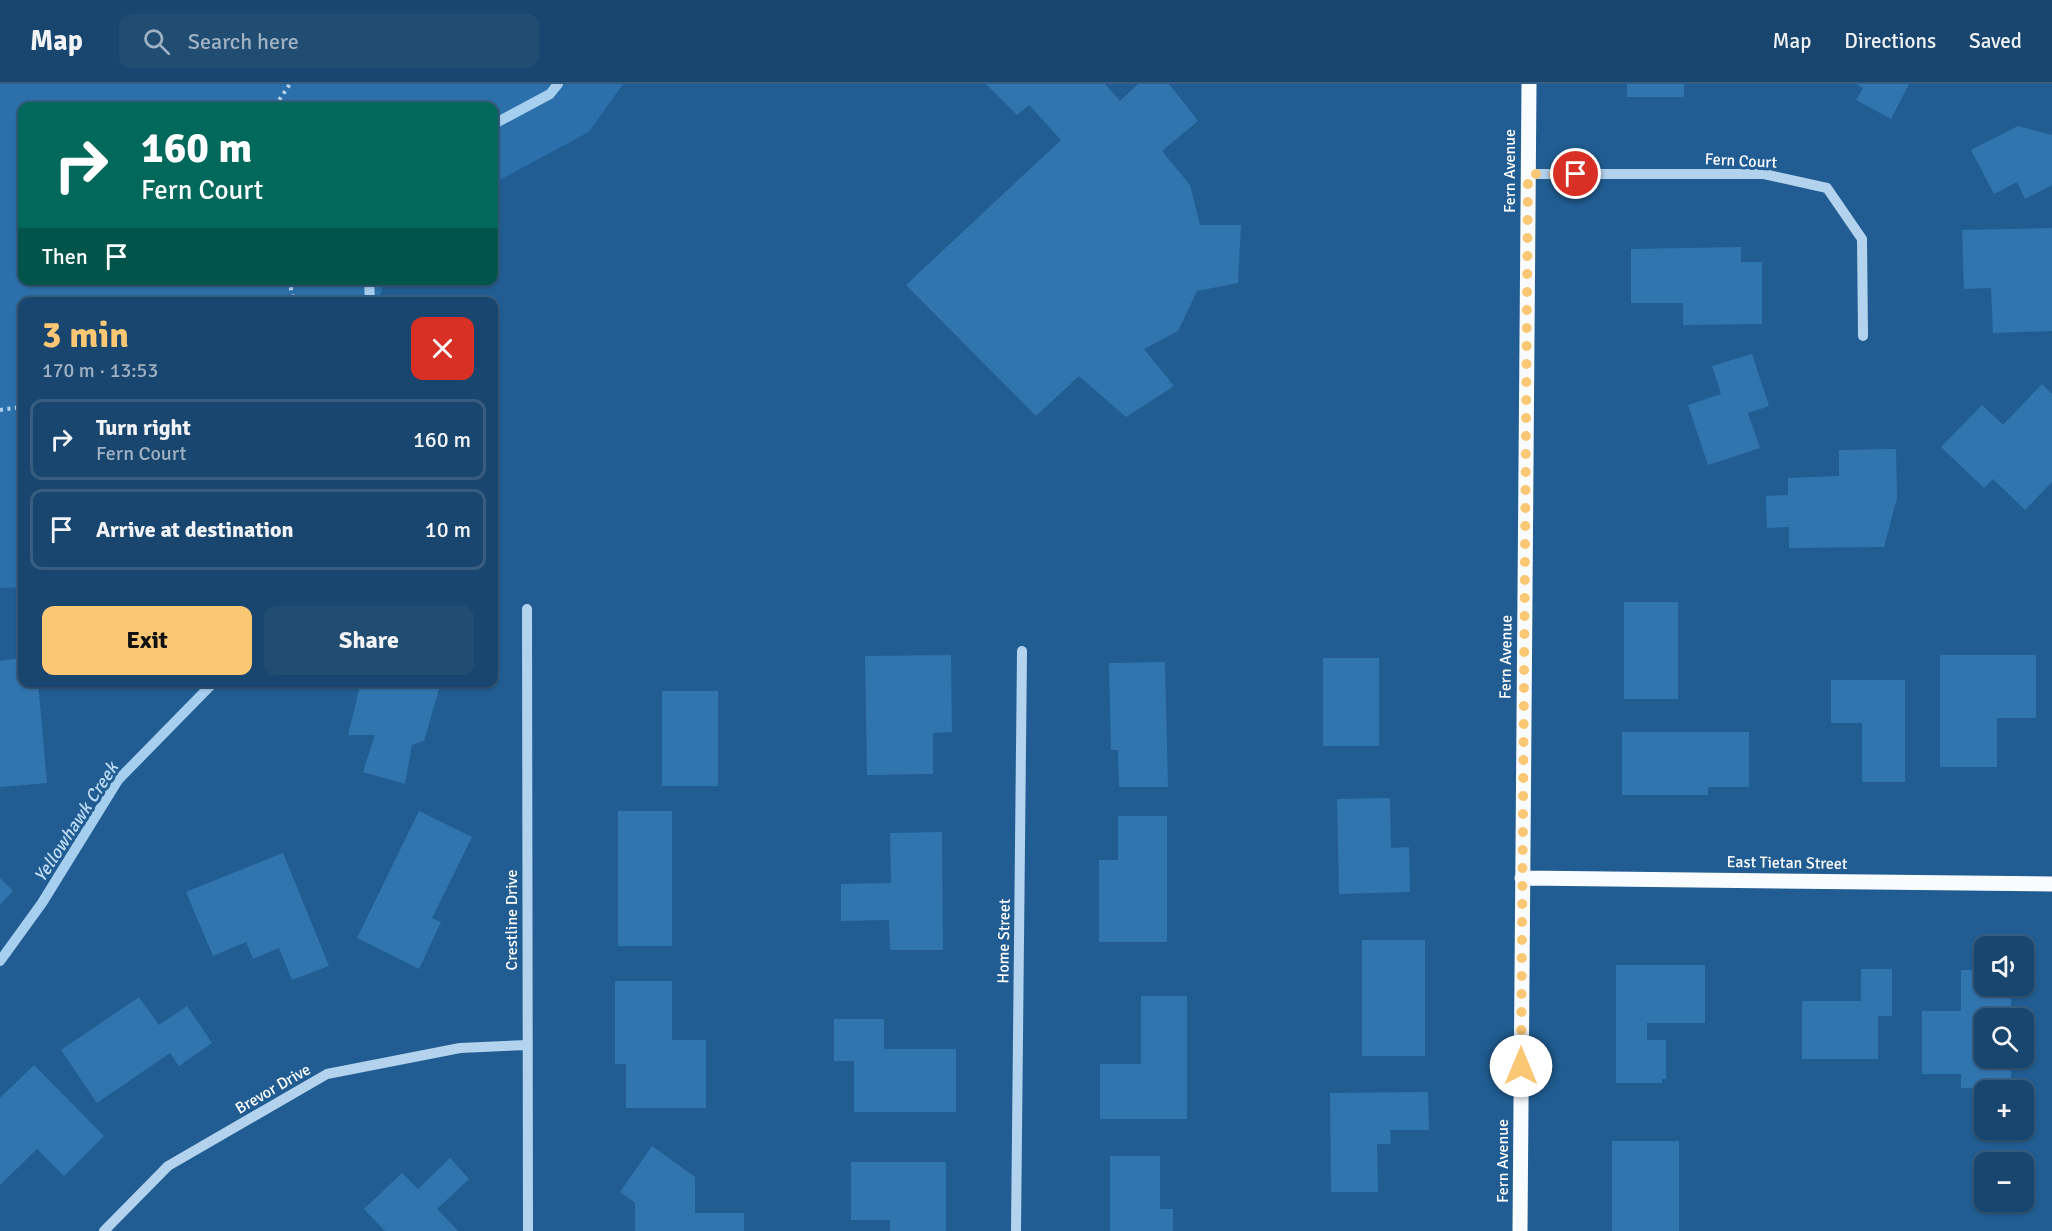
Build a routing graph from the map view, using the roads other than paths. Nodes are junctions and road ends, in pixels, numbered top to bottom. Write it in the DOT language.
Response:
graph roads {
  1 [pos="1529,84"];
  2 [pos="1528,174"];
  3 [pos="1863,336"];
  4 [pos="527,609"];
  5 [pos="1022,651"];
  6 [pos="1522,878"];
  7 [pos="2052,884"];
  8 [pos="527,1045"];
  9 [pos="104,1231"];
  10 [pos="528,1231"];
  11 [pos="1016,1231"];
  12 [pos="1520,1231"];
  1 -- 2 [label="main road, Fern Avenue"];
  2 -- 3 [label="street, Fern Court"];
  2 -- 6 [label="main road, Fern Avenue"];
  4 -- 8 [label="street, Crestline Drive"];
  5 -- 11 [label="street, Home Street"];
  6 -- 7 [label="main road, East Tietan Street"];
  6 -- 12 [label="main road, Fern Avenue"];
  8 -- 9 [label="street, Brevor Drive"];
  8 -- 10 [label="street, Crestline Drive"];
}
